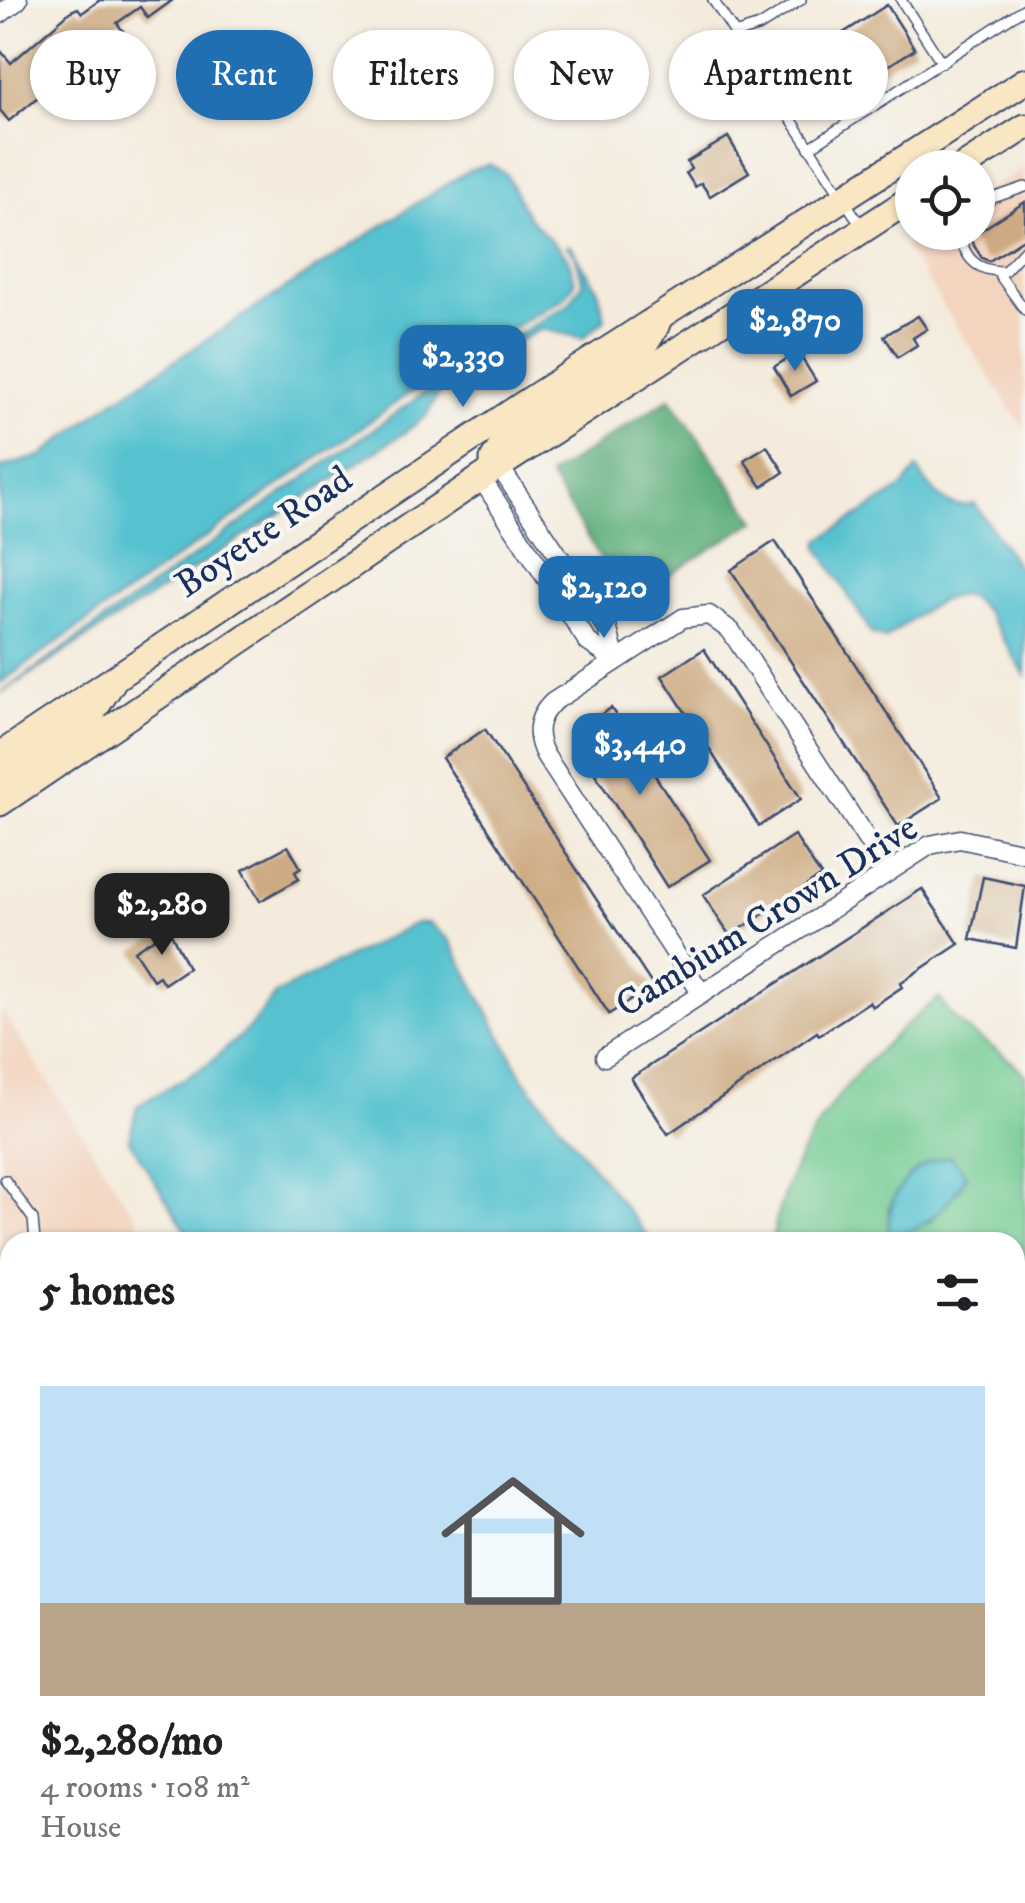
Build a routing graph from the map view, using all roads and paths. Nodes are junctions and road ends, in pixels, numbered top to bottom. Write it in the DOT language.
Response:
graph roads {
  1 [pos="17,0"];
  2 [pos="713,0"];
  3 [pos="801,0"];
  4 [pos="901,0"];
  5 [pos="1025,8"];
  6 [pos="0,14"];
  7 [pos="732,30"];
  8 [pos="747,30"];
  9 [pos="942,63"];
  10 [pos="1025,81"];
  11 [pos="966,118"];
  12 [pos="791,120"];
  13 [pos="1025,124"];
  14 [pos="809,148"];
  15 [pos="987,150"];
  16 [pos="1025,187"];
  17 [pos="842,196"];
  18 [pos="995,197"];
  19 [pos="895,209"];
  20 [pos="864,229"];
  21 [pos="964,250"];
  22 [pos="1025,250"];
  23 [pos="1002,270"];
  24 [pos="1025,310"];
  25 [pos="660,315"];
  26 [pos="489,472"];
  27 [pos="616,661"];
  28 [pos="117,674"];
  29 [pos="0,755"];
  30 [pos="0,779"];
  31 [pos="0,803"];
  32 [pos="1025,852"];
  33 [pos="888,872"];
  34 [pos="702,994"];
  35 [pos="604,1057"];
  36 [pos="2,1178"];
  37 [pos="35,1232"];
  1 -- 6 [label="street"];
  2 -- 7 [label="lane"];
  3 -- 8 [label="lane"];
  4 -- 9 [label="lane"];
  5 -- 9 [label="lane"];
  9 -- 14 [label="lane"];
  10 -- 11 [label="main road, Boyette Road"];
  11 -- 13 [label="main road"];
  11 -- 17 [label="main road, Boyette Road"];
  12 -- 14 [label="lane"];
  13 -- 15 [label="main road"];
  14 -- 17 [label="lane"];
  16 -- 18 [label="lane"];
  17 -- 20 [label="lane"];
  17 -- 25 [label="main road, Boyette Road"];
  19 -- 20 [label="main road, Boyette Road"];
  20 -- 26 [label="main road, Boyette Road"];
  21 -- 23 [label="lane"];
  22 -- 23 [label="lane"];
  23 -- 24 [label="lane"];
  25 -- 26 [label="main road"];
  25 -- 28 [label="main road, Boyette Road"];
  26 -- 27 [label="street"];
  26 -- 31 [label="main road, Boyette Road"];
  27 -- 33 [label="street"];
  27 -- 34 [label="street"];
  28 -- 29 [label="main road, Boyette Road"];
  28 -- 30 [label="main road"];
  32 -- 33 [label="street, Cambium Crown Drive"];
  33 -- 34 [label="street, Cambium Crown Drive"];
  34 -- 35 [label="street, Cambium Crown Drive"];
  36 -- 37 [label="lane"];
}
